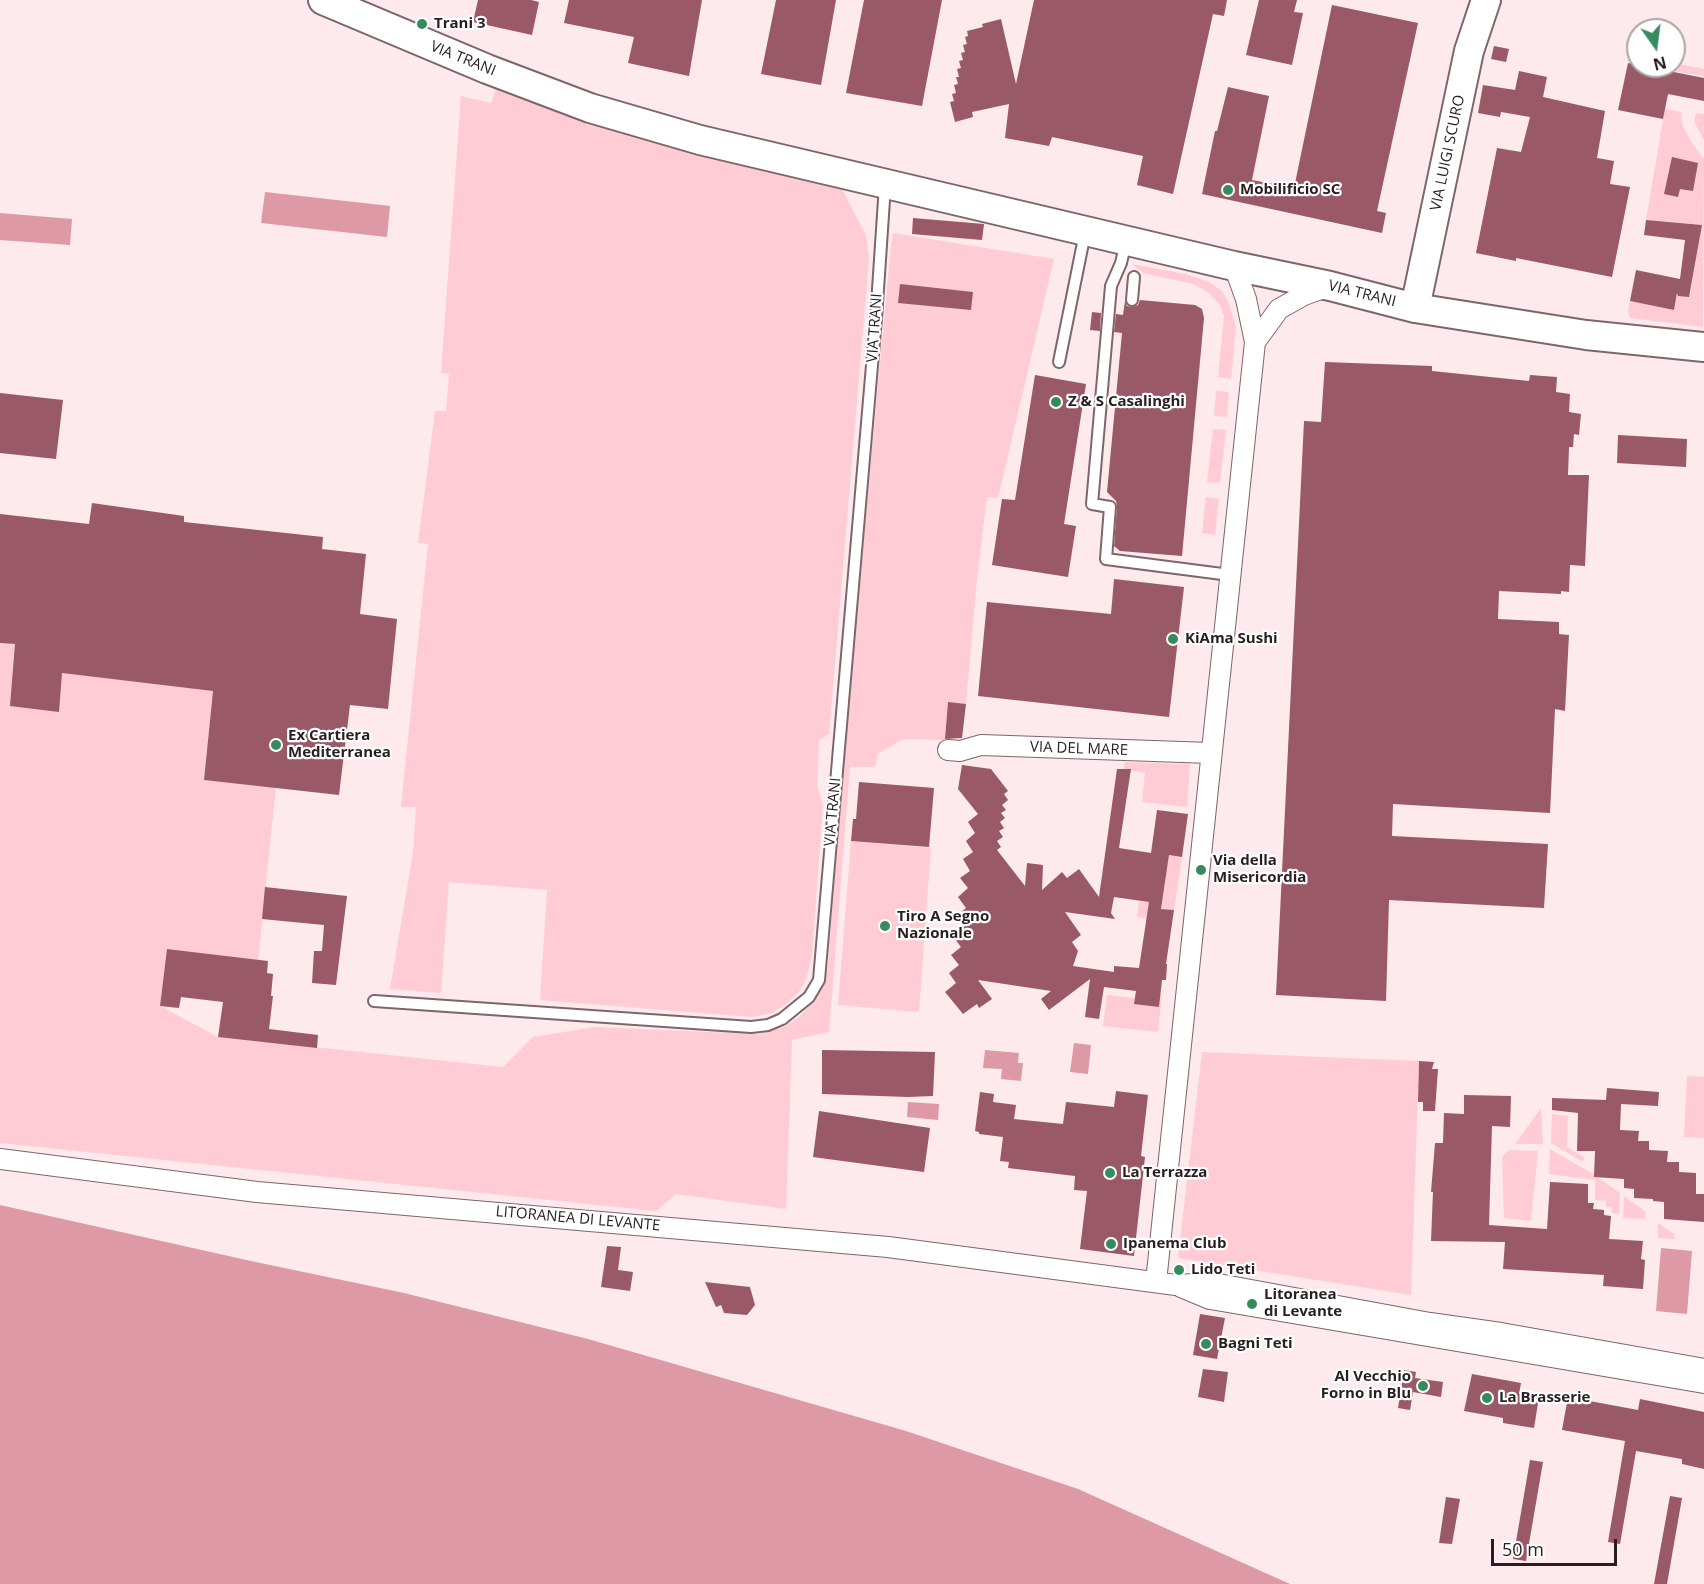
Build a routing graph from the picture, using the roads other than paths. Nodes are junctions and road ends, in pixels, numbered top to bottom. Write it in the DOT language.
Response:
graph roads {
  1 [pos="323,0"];
  2 [pos="1486,0"];
  3 [pos="885,182"];
  4 [pos="1086,230"];
  5 [pos="1126,239"];
  6 [pos="1234,266"];
  7 [pos="1134,277"];
  8 [pos="1330,286"];
  9 [pos="1132,300"];
  10 [pos="1415,308"];
  11 [pos="1255,342"];
  12 [pos="1704,347"];
  13 [pos="1059,362"];
  14 [pos="1230,575"];
  15 [pos="948,750"];
  16 [pos="1212,753"];
  17 [pos="374,1001"];
  18 [pos="0,1158"];
  19 [pos="1156,1282"];
  20 [pos="1583,1356"];
  21 [pos="1704,1369"];
  22 [pos="1704,1383"];
  1 -- 3 [label="main road, VIA TRANI"];
  2 -- 10 [label="main road, VIA LUIGI SCURO"];
  3 -- 4 [label="main road, VIA TRANI"];
  3 -- 17 [label="lane, VIA TRANI"];
  4 -- 5 [label="main road, VIA TRANI"];
  4 -- 13 [label="lane"];
  5 -- 6 [label="main road, VIA TRANI"];
  5 -- 14 [label="lane"];
  6 -- 8 [label="main road, VIA TRANI"];
  6 -- 11 [label="street"];
  7 -- 9 [label="lane"];
  8 -- 10 [label="main road, VIA TRANI"];
  8 -- 11 [label="street"];
  10 -- 12 [label="main road, VIA TRANI"];
  11 -- 14 [label="street"];
  14 -- 16 [label="street"];
  15 -- 16 [label="street, VIA DEL MARE"];
  16 -- 19 [label="street"];
  18 -- 19 [label="street, LITORANEA DI LEVANTE"];
  19 -- 20 [label="street, LITORANEA DI LEVANTE"];
  20 -- 21 [label="street"];
  20 -- 22 [label="street"];
}
